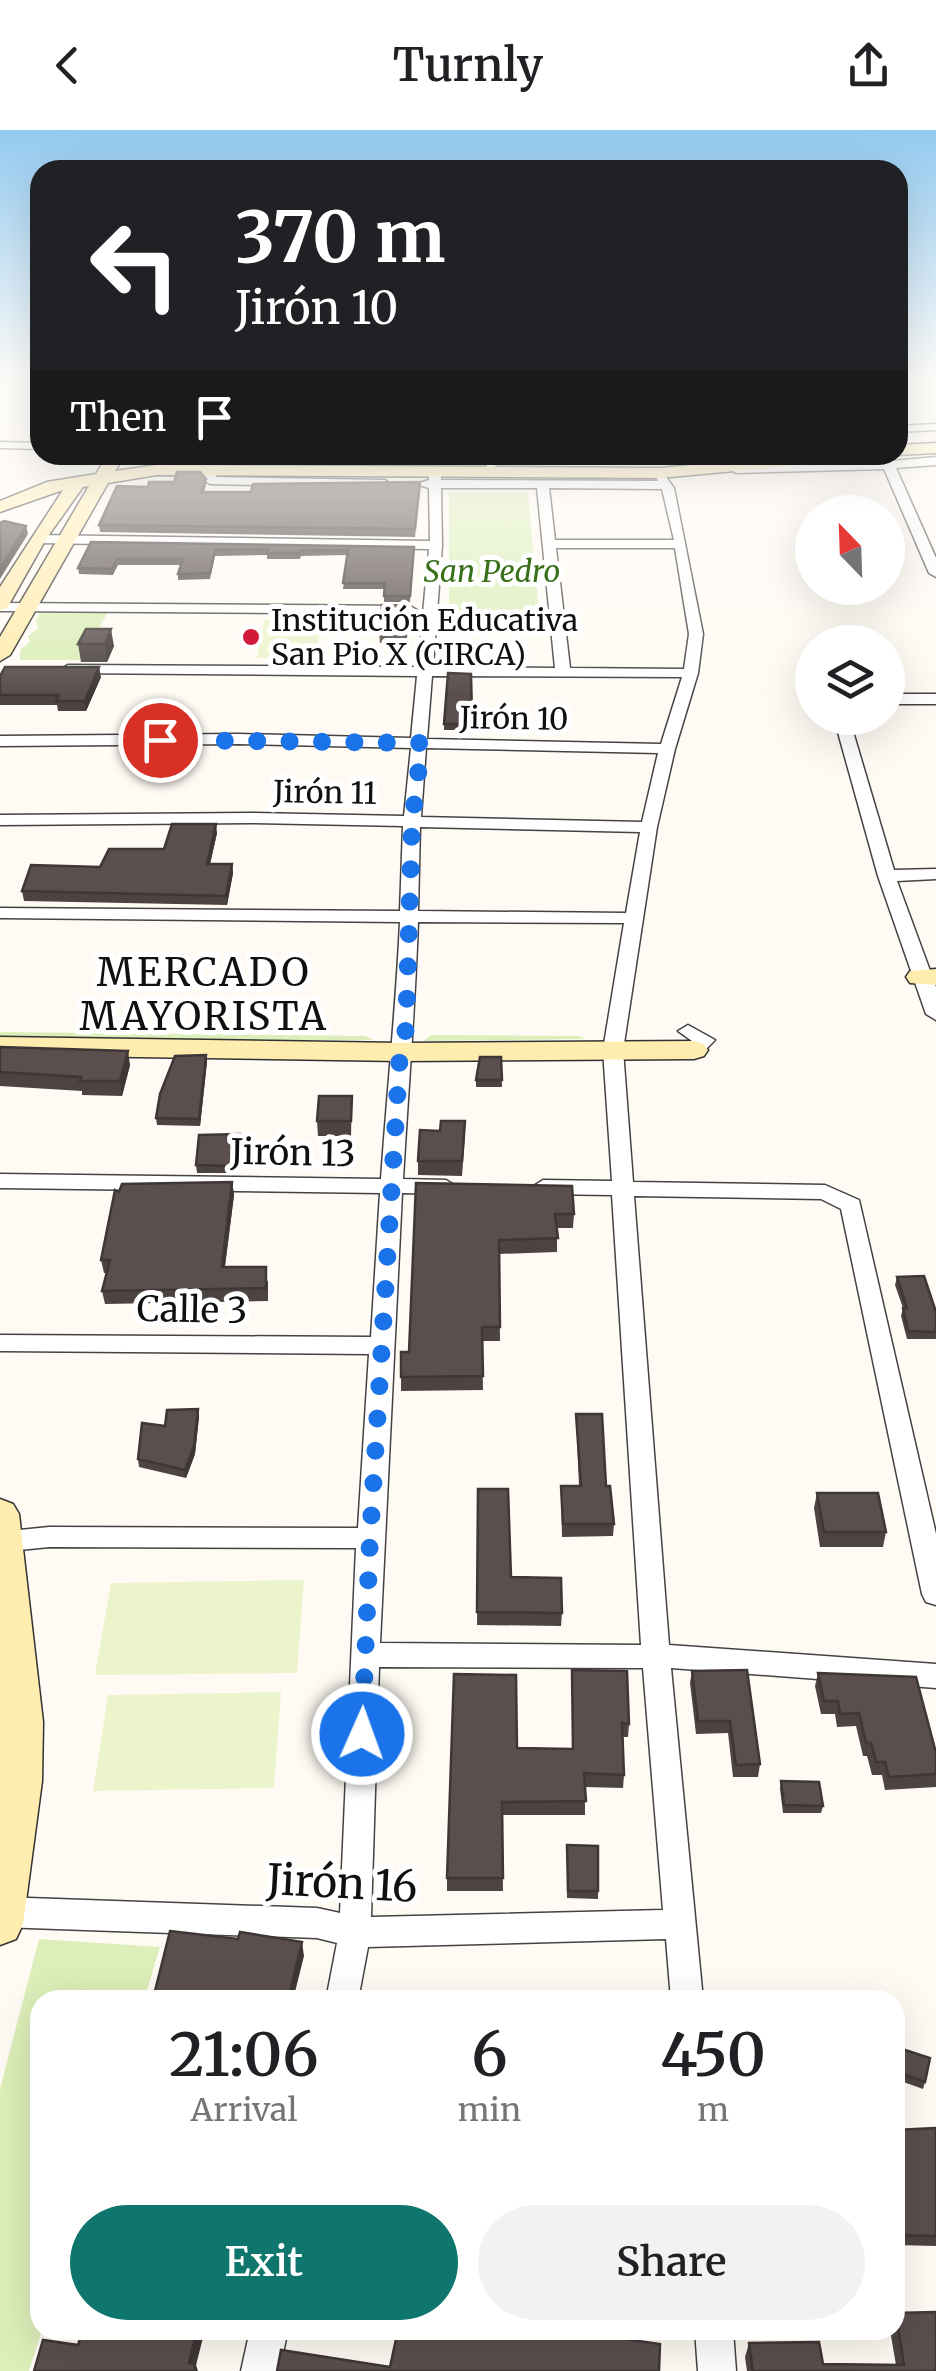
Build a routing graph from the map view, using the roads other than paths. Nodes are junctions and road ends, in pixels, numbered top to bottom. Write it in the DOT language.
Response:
graph roads {
  1 [pos="543,485"];
  2 [pos="24,486"];
  3 [pos="49,486"];
  4 [pos="74,486"];
  5 [pos="103,486"];
  6 [pos="436,486"];
  7 [pos="663,486"];
  8 [pos="901,486"];
  9 [pos="0,495"];
  10 [pos="0,507"];
  11 [pos="38,539"];
  12 [pos="66,540"];
  13 [pos="547,544"];
  14 [pos="681,544"];
  15 [pos="436,545"];
  16 [pos="935,569"];
  17 [pos="0,605"];
  18 [pos="24,607"];
  19 [pos="428,610"];
  20 [pos="0,655"];
  21 [pos="0,669"];
  22 [pos="20,669"];
  23 [pos="58,669"];
  24 [pos="422,673"];
  25 [pos="691,673"];
  26 [pos="563,674"];
  27 [pos="905,699"];
  28 [pos="936,699"];
  29 [pos="846,735"];
  30 [pos="0,741"];
  31 [pos="422,743"];
  32 [pos="666,749"];
  33 [pos="0,820"];
  34 [pos="412,822"];
  35 [pos="650,827"];
  36 [pos="936,874"];
  37 [pos="887,876"];
  38 [pos="0,913"];
  39 [pos="408,918"];
  40 [pos="637,918"];
  41 [pos="932,992"];
  42 [pos="0,1025"];
  43 [pos="403,1040"];
  44 [pos="613,1040"];
  45 [pos="691,1040"];
  46 [pos="0,1046"];
  47 [pos="0,1181"];
  48 [pos="394,1187"];
  49 [pos="469,1187"];
  50 [pos="525,1187"];
  51 [pos="620,1187"];
  52 [pos="0,1343"];
  53 [pos="384,1346"];
  54 [pos="1,1533"];
  55 [pos="370,1538"];
  56 [pos="936,1594"];
  57 [pos="365,1655"];
  58 [pos="656,1656"];
  59 [pos="9,1673"];
  60 [pos="936,1676"];
  61 [pos="1,1916"];
  62 [pos="680,1924"];
  63 [pos="355,1932"];
  64 [pos="344,1990"];
  65 [pos="687,1990"];
  66 [pos="267,2340"];
  67 [pos="715,2340"];
  68 [pos="260,2371"];
  69 [pos="718,2371"];
  1 -- 13 [label="street"];
  2 -- 9 [label="main road"];
  3 -- 10 [label="main road"];
  4 -- 11 [label="main road"];
  5 -- 12 [label="main road"];
  6 -- 15 [label="street"];
  7 -- 14 [label="street"];
  8 -- 16 [label="street"];
  11 -- 12 [label="street"];
  11 -- 17 [label="main road"];
  12 -- 15 [label="street"];
  12 -- 18 [label="main road"];
  13 -- 14 [label="street"];
  13 -- 26 [label="street"];
  14 -- 25 [label="street"];
  15 -- 19 [label="street"];
  17 -- 18 [label="street"];
  18 -- 19 [label="street"];
  18 -- 20 [label="main road"];
  19 -- 24 [label="street"];
  21 -- 22 [label="street"];
  23 -- 24 [label="street"];
  24 -- 26 [label="street"];
  24 -- 31 [label="street"];
  25 -- 26 [label="street"];
  25 -- 32 [label="street"];
  27 -- 28 [label="street"];
  29 -- 37 [label="street"];
  30 -- 31 [label="street, Jirón 10"];
  31 -- 32 [label="street, Jirón 10"];
  31 -- 34 [label="street"];
  32 -- 35 [label="street"];
  33 -- 34 [label="street, Jirón 11"];
  34 -- 35 [label="street, Jirón 11"];
  34 -- 39 [label="street"];
  35 -- 40 [label="street"];
  36 -- 37 [label="street"];
  37 -- 41 [label="street"];
  38 -- 39 [label="street"];
  39 -- 40 [label="street"];
  39 -- 43 [label="street"];
  40 -- 44 [label="street"];
  42 -- 43 [label="main road"];
  43 -- 44 [label="main road"];
  43 -- 46 [label="main road"];
  43 -- 48 [label="street"];
  44 -- 45 [label="main road"];
  44 -- 51 [label="street"];
  47 -- 48 [label="street, Jirón 13"];
  48 -- 49 [label="street, Jirón 13"];
  48 -- 53 [label="street"];
  50 -- 51 [label="street"];
  51 -- 56 [label="street"];
  51 -- 58 [label="street"];
  52 -- 53 [label="street, Calle 3"];
  53 -- 55 [label="street"];
  54 -- 55 [label="street"];
  54 -- 59 [label="main road"];
  55 -- 57 [label="street"];
  57 -- 58 [label="street"];
  57 -- 63 [label="street"];
  58 -- 60 [label="street"];
  58 -- 62 [label="street"];
  59 -- 61 [label="main road"];
  61 -- 63 [label="street, Jirón 16"];
  62 -- 63 [label="street, Jirón 16"];
  62 -- 65 [label="street"];
  63 -- 64 [label="street"];
  66 -- 68 [label="street"];
  67 -- 69 [label="street"];
}
